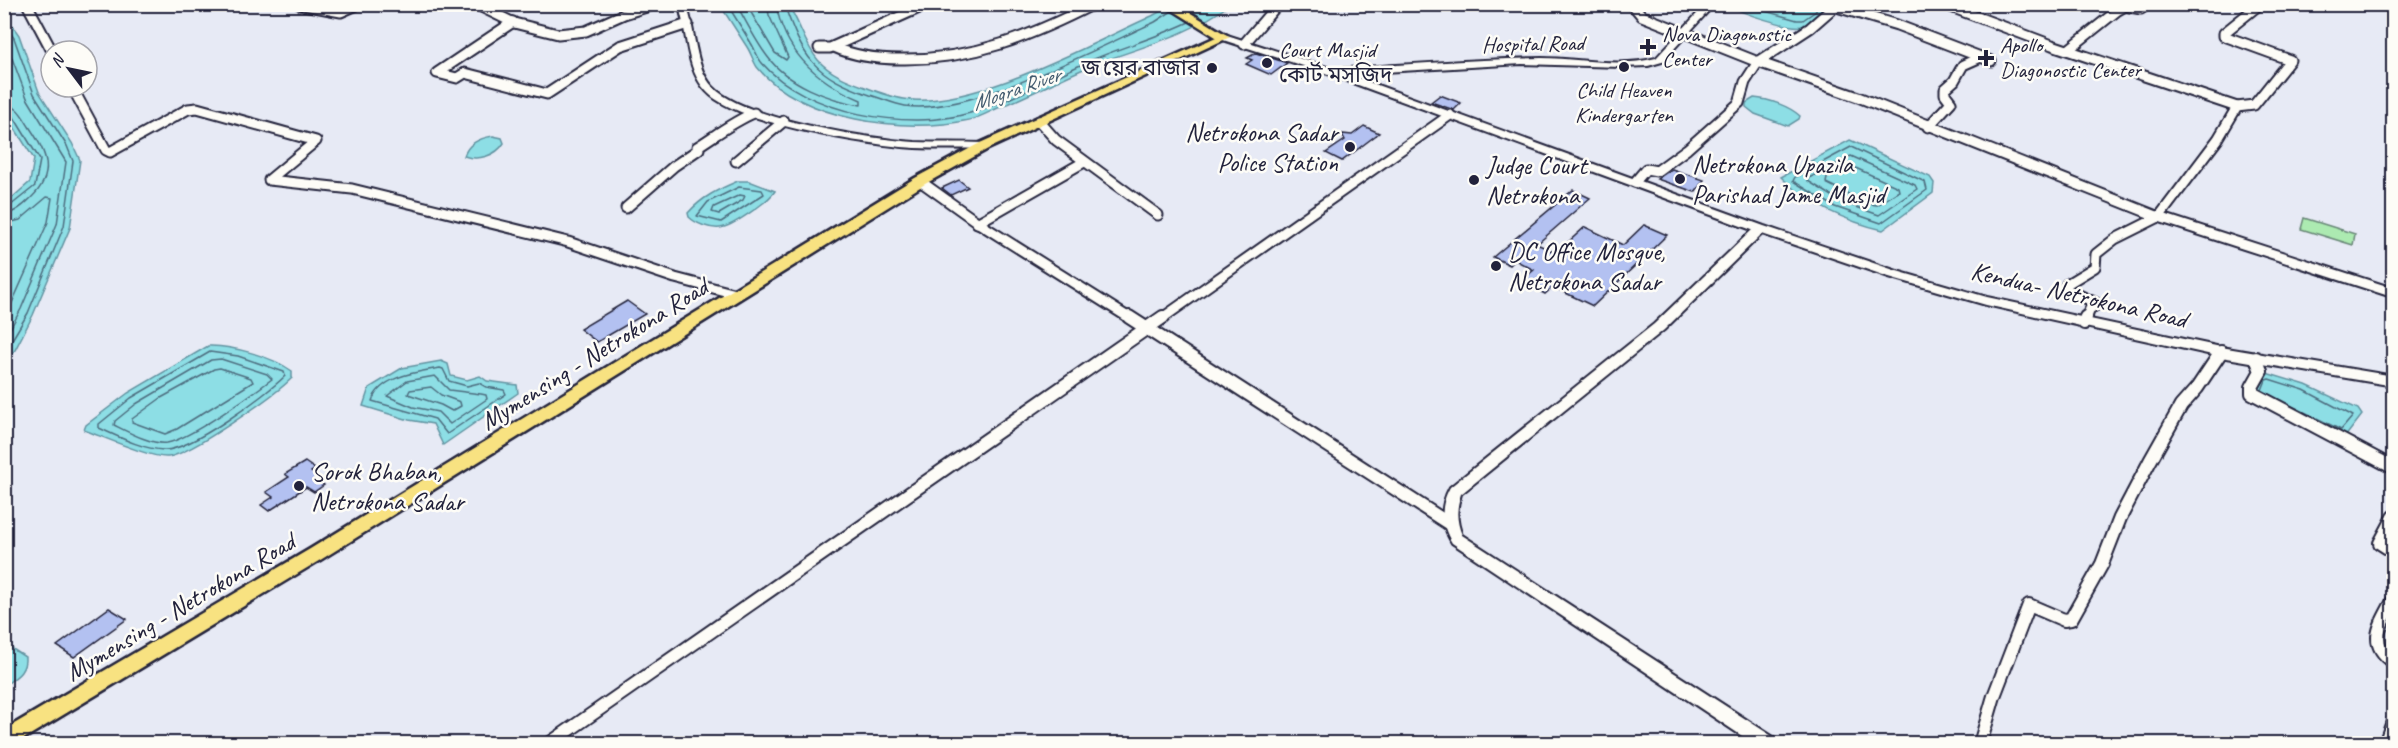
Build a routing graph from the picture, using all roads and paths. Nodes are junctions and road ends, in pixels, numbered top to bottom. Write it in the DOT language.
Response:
graph roads {
  1 [pos="27,4"];
  2 [pos="299,4"];
  3 [pos="359,4"];
  4 [pos="475,4"];
  5 [pos="656,4"];
  6 [pos="682,4"];
  7 [pos="928,4"];
  8 [pos="1094,4"];
  9 [pos="1168,4"];
  10 [pos="1278,4"];
  11 [pos="1632,4"];
  12 [pos="1711,4"];
  13 [pos="1943,4"];
  14 [pos="2148,4"];
  15 [pos="2260,4"];
  16 [pos="1830,6"];
  17 [pos="513,21"];
  18 [pos="688,24"];
  19 [pos="1685,32"];
  20 [pos="1224,37"];
  21 [pos="46,39"];
  22 [pos="1244,44"];
  23 [pos="834,47"];
  24 [pos="819,48"];
  25 [pos="2068,50"];
  26 [pos="1982,57"];
  27 [pos="1991,61"];
  28 [pos="1758,62"];
  29 [pos="1332,72"];
  30 [pos="78,99"];
  31 [pos="2238,107"];
  32 [pos="754,113"];
  33 [pos="1450,115"];
  34 [pos="783,121"];
  35 [pos="1039,121"];
  36 [pos="1928,127"];
  37 [pos="984,146"];
  38 [pos="736,161"];
  39 [pos="1084,162"];
  40 [pos="920,181"];
  41 [pos="1635,182"];
  42 [pos="626,208"];
  43 [pos="1158,215"];
  44 [pos="2159,217"];
  45 [pos="977,223"];
  46 [pos="1760,230"];
  47 [pos="2394,293"];
  48 [pos="736,294"];
  49 [pos="2084,322"];
  50 [pos="1146,329"];
  51 [pos="2221,352"];
  52 [pos="2256,358"];
  53 [pos="2394,381"];
  54 [pos="2394,468"];
  55 [pos="2394,517"];
  56 [pos="1451,525"];
  57 [pos="2394,552"];
  58 [pos="2394,599"];
  59 [pos="2394,662"];
  60 [pos="2394,719"];
  61 [pos="4,740"];
  62 [pos="549,744"];
  63 [pos="1769,744"];
  64 [pos="1980,744"];
  65 [pos="2385,744"];
  1 -- 21 [label="street"];
  2 -- 3 [label="street"];
  4 -- 17 [label="street"];
  5 -- 17 [label="street"];
  6 -- 18 [label="street"];
  7 -- 23 [label="street"];
  8 -- 23 [label="street"];
  9 -- 20 [label="main road"];
  10 -- 22 [label="street"];
  11 -- 19 [label="street"];
  12 -- 19 [label="street, Hospital Road"];
  13 -- 25 [label="street"];
  14 -- 25 [label="street"];
  15 -- 31 [label="street"];
  16 -- 26 [label="street"];
  16 -- 28 [label="street"];
  17 -- 18 [label="street"];
  18 -- 32 [label="street"];
  19 -- 28 [label="street"];
  19 -- 29 [label="street, Hospital Road"];
  20 -- 22 [label="main road, Kendua- Netrokona Road"];
  20 -- 35 [label="main road, Mymensing - Netrokona Road"];
  22 -- 29 [label="main road, Kendua- Netrokona Road"];
  23 -- 24 [label="street"];
  25 -- 31 [label="street"];
  26 -- 27 [label="street"];
  26 -- 36 [label="street"];
  28 -- 36 [label="street"];
  28 -- 41 [label="street"];
  29 -- 33 [label="main road, Kendua- Netrokona Road"];
  30 -- 48 [label="street"];
  31 -- 44 [label="street"];
  32 -- 34 [label="street"];
  32 -- 42 [label="street"];
  33 -- 41 [label="main road, Kendua- Netrokona Road"];
  33 -- 50 [label="street"];
  34 -- 37 [label="street"];
  34 -- 38 [label="street"];
  35 -- 37 [label="main road, Mymensing - Netrokona Road"];
  35 -- 39 [label="street"];
  36 -- 44 [label="street"];
  37 -- 40 [label="main road, Mymensing - Netrokona Road"];
  39 -- 43 [label="street"];
  39 -- 45 [label="street"];
  40 -- 45 [label="street"];
  40 -- 48 [label="main road, Mymensing - Netrokona Road"];
  41 -- 46 [label="main road, Kendua- Netrokona Road"];
  44 -- 47 [label="street"];
  44 -- 49 [label="street"];
  45 -- 50 [label="street"];
  46 -- 49 [label="main road, Kendua- Netrokona Road"];
  46 -- 56 [label="main road"];
  48 -- 61 [label="main road, Mymensing - Netrokona Road"];
  49 -- 51 [label="main road, Kendua- Netrokona Road"];
  50 -- 56 [label="street"];
  50 -- 62 [label="street"];
  51 -- 52 [label="main road, Kendua- Netrokona Road"];
  51 -- 64 [label="street"];
  52 -- 53 [label="main road, Kendua- Netrokona Road"];
  52 -- 54 [label="street"];
  55 -- 57 [label="street"];
  56 -- 63 [label="main road"];
  58 -- 59 [label="street"];
  60 -- 65 [label="street"];
}
